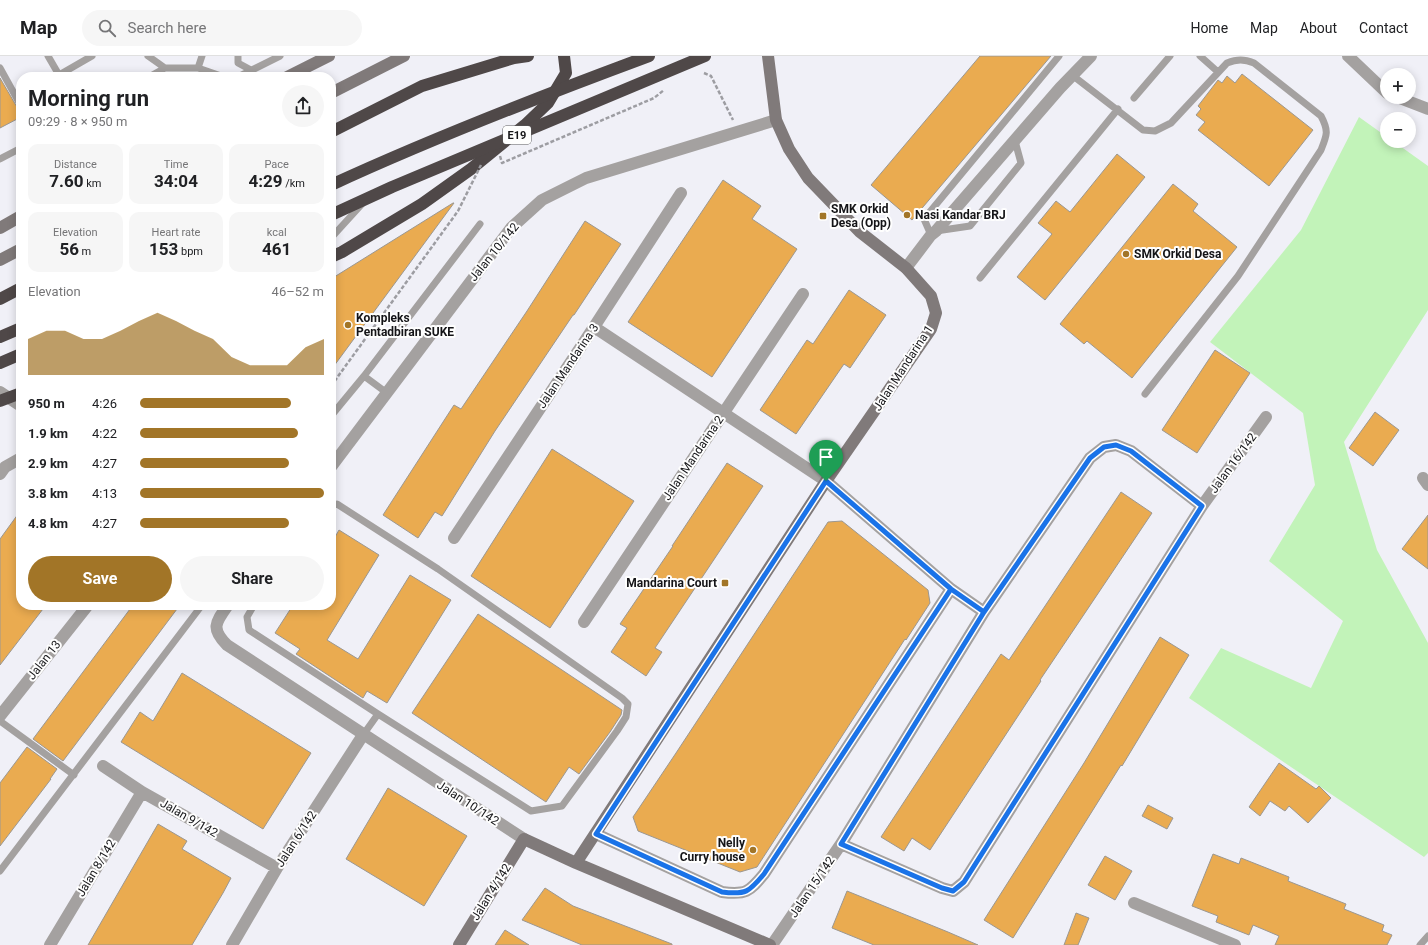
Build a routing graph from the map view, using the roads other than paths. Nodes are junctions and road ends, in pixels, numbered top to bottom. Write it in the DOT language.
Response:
graph roads {
  1 [pos="48,56"];
  2 [pos="92,56"];
  3 [pos="148,56"];
  4 [pos="202,56"];
  5 [pos="238,56"];
  6 [pos="280,56"];
  7 [pos="329,56"];
  8 [pos="404,56"];
  9 [pos="528,56"];
  10 [pos="564,56"];
  11 [pos="649,56"];
  12 [pos="704,56"];
  13 [pos="1059,56"];
  14 [pos="1091,56"];
  15 [pos="1170,56"];
  16 [pos="1200,56"];
  17 [pos="1348,56"];
  18 [pos="770,58"];
  19 [pos="0,68"];
  20 [pos="165,68"];
  21 [pos="198,68"];
  22 [pos="251,70"];
  23 [pos="58,72"];
  24 [pos="66,72"];
  25 [pos="158,72"];
  26 [pos="210,72"];
  27 [pos="247,72"];
  28 [pos="297,72"];
  29 [pos="1218,72"];
  30 [pos="1072,75"];
  31 [pos="1380,86"];
  32 [pos="336,90"];
  33 [pos="16,97"];
  34 [pos="1134,98"];
  35 [pos="1415,104"];
  36 [pos="1118,109"];
  37 [pos="1428,109"];
  38 [pos="776,120"];
  39 [pos="336,129"];
  40 [pos="1014,141"];
  41 [pos="16,151"];
  42 [pos="0,159"];
  43 [pos="336,183"];
  44 [pos="681,193"];
  45 [pos="368,198"];
  46 [pos="336,213"];
  47 [pos="16,219"];
  48 [pos="480,224"];
  49 [pos="0,228"];
  50 [pos="336,233"];
  51 [pos="933,233"];
  52 [pos="16,252"];
  53 [pos="336,255"];
  54 [pos="0,260"];
  55 [pos="906,268"];
  56 [pos="980,278"];
  57 [pos="16,291"];
  58 [pos="803,294"];
  59 [pos="0,299"];
  60 [pos="594,327"];
  61 [pos="16,330"];
  62 [pos="0,337"];
  63 [pos="16,356"];
  64 [pos="0,363"];
  65 [pos="364,376"];
  66 [pos="0,392"];
  67 [pos="387,393"];
  68 [pos="1145,394"];
  69 [pos="16,395"];
  70 [pos="0,401"];
  71 [pos="16,403"];
  72 [pos="336,410"];
  73 [pos="724,412"];
  74 [pos="1266,417"];
  75 [pos="16,460"];
  76 [pos="336,460"];
  77 [pos="0,474"];
  78 [pos="826,481"];
  79 [pos="336,504"];
  80 [pos="1202,506"];
  81 [pos="454,538"];
  82 [pos="951,589"];
  83 [pos="84,610"];
  84 [pos="198,610"];
  85 [pos="225,610"];
  86 [pos="251,610"];
  87 [pos="984,612"];
  88 [pos="584,622"];
  89 [pos="378,714"];
  90 [pos="0,716"];
  91 [pos="0,721"];
  92 [pos="363,735"];
  93 [pos="102,766"];
  94 [pos="74,775"];
  95 [pos="142,792"];
  96 [pos="596,834"];
  97 [pos="524,840"];
  98 [pos="841,844"];
  99 [pos="576,863"];
  100 [pos="277,868"];
  101 [pos="0,871"];
  102 [pos="1134,903"];
  103 [pos="1428,936"];
  104 [pos="50,945"];
  105 [pos="232,945"];
  106 [pos="459,945"];
  107 [pos="771,945"];
  108 [pos="1235,945"];
  109 [pos="1420,945"];
  1 -- 23 [label="lane"];
  2 -- 24 [label="lane"];
  3 -- 20 [label="lane"];
  4 -- 21 [label="lane"];
  5 -- 22 [label="lane"];
  6 -- 22 [label="lane"];
  7 -- 28 [label="street"];
  8 -- 32 [label="street"];
  9 -- 39 [label="highway"];
  10 -- 53 [label="highway"];
  11 -- 43 [label="highway, E19, bridge"];
  12 -- 45 [label="highway, E19, bridge"];
  13 -- 51 [label="lane"];
  14 -- 30 [label="street"];
  15 -- 34 [label="lane"];
  16 -- 29 [label="lane"];
  17 -- 31 [label="street"];
  18 -- 38 [label="street, Jalan Mandarina 1"];
  19 -- 33 [label="lane"];
  20 -- 21 [label="lane"];
  20 -- 25 [label="lane"];
  21 -- 26 [label="lane"];
  22 -- 27 [label="lane"];
  29 -- 36 [label="lane"];
  29 -- 68 [label="lane"];
  30 -- 36 [label="lane"];
  30 -- 40 [label="street"];
  35 -- 37 [label="street"];
  36 -- 56 [label="lane"];
  38 -- 55 [label="street, Jalan Mandarina 1"];
  38 -- 67 [label="street, Jalan 10/142"];
  40 -- 51 [label="street"];
  40 -- 51 [label="lane"];
  41 -- 42 [label="lane"];
  44 -- 60 [label="street, Jalan Mandarina 3"];
  45 -- 46 [label="highway, E19, bridge"];
  45 -- 50 [label="lane"];
  47 -- 49 [label="street"];
  48 -- 65 [label="lane"];
  51 -- 55 [label="street"];
  52 -- 54 [label="street"];
  55 -- 78 [label="street, Jalan Mandarina 1"];
  57 -- 59 [label="highway"];
  58 -- 73 [label="street, Jalan Mandarina 2"];
  60 -- 73 [label="street"];
  60 -- 81 [label="street, Jalan Mandarina 3"];
  61 -- 62 [label="highway"];
  63 -- 64 [label="highway"];
  65 -- 67 [label="lane"];
  65 -- 72 [label="lane"];
  66 -- 71 [label="street"];
  67 -- 76 [label="street, Jalan 10/142"];
  69 -- 70 [label="highway, bridge"];
  73 -- 78 [label="street"];
  73 -- 88 [label="street, Jalan Mandarina 2"];
  74 -- 80 [label="street, Jalan 16/142"];
  75 -- 77 [label="street"];
  78 -- 82 [label="street"];
  78 -- 96 [label="street, Jalan Mandarina 1"];
  79 -- 89 [label="lane"];
  80 -- 87 [label="street, Jalan 15/142"];
  80 -- 98 [label="street, Jalan 16/142"];
  82 -- 87 [label="street"];
  82 -- 96 [label="street"];
  83 -- 90 [label="street, Jalan 13"];
  84 -- 94 [label="lane"];
  85 -- 92 [label="street, Jalan 10/142"];
  86 -- 89 [label="lane"];
  87 -- 98 [label="street, Jalan 15/142"];
  89 -- 92 [label="lane"];
  91 -- 94 [label="lane"];
  92 -- 97 [label="street, Jalan 10/142"];
  92 -- 100 [label="street, Jalan 6/142"];
  93 -- 95 [label="street, Jalan 9/142"];
  94 -- 101 [label="lane"];
  95 -- 100 [label="street, Jalan 9/142"];
  95 -- 104 [label="street, Jalan 8/142"];
  96 -- 99 [label="street, Jalan Mandarina 1"];
  97 -- 99 [label="street, Jalan 10/142"];
  97 -- 106 [label="street, Jalan 4/142"];
  98 -- 107 [label="street, Jalan 15/142"];
  99 -- 107 [label="street, Jalan 10/142"];
  100 -- 105 [label="street, Jalan 6/142"];
  102 -- 108 [label="street"];
  103 -- 109 [label="lane"];
}
